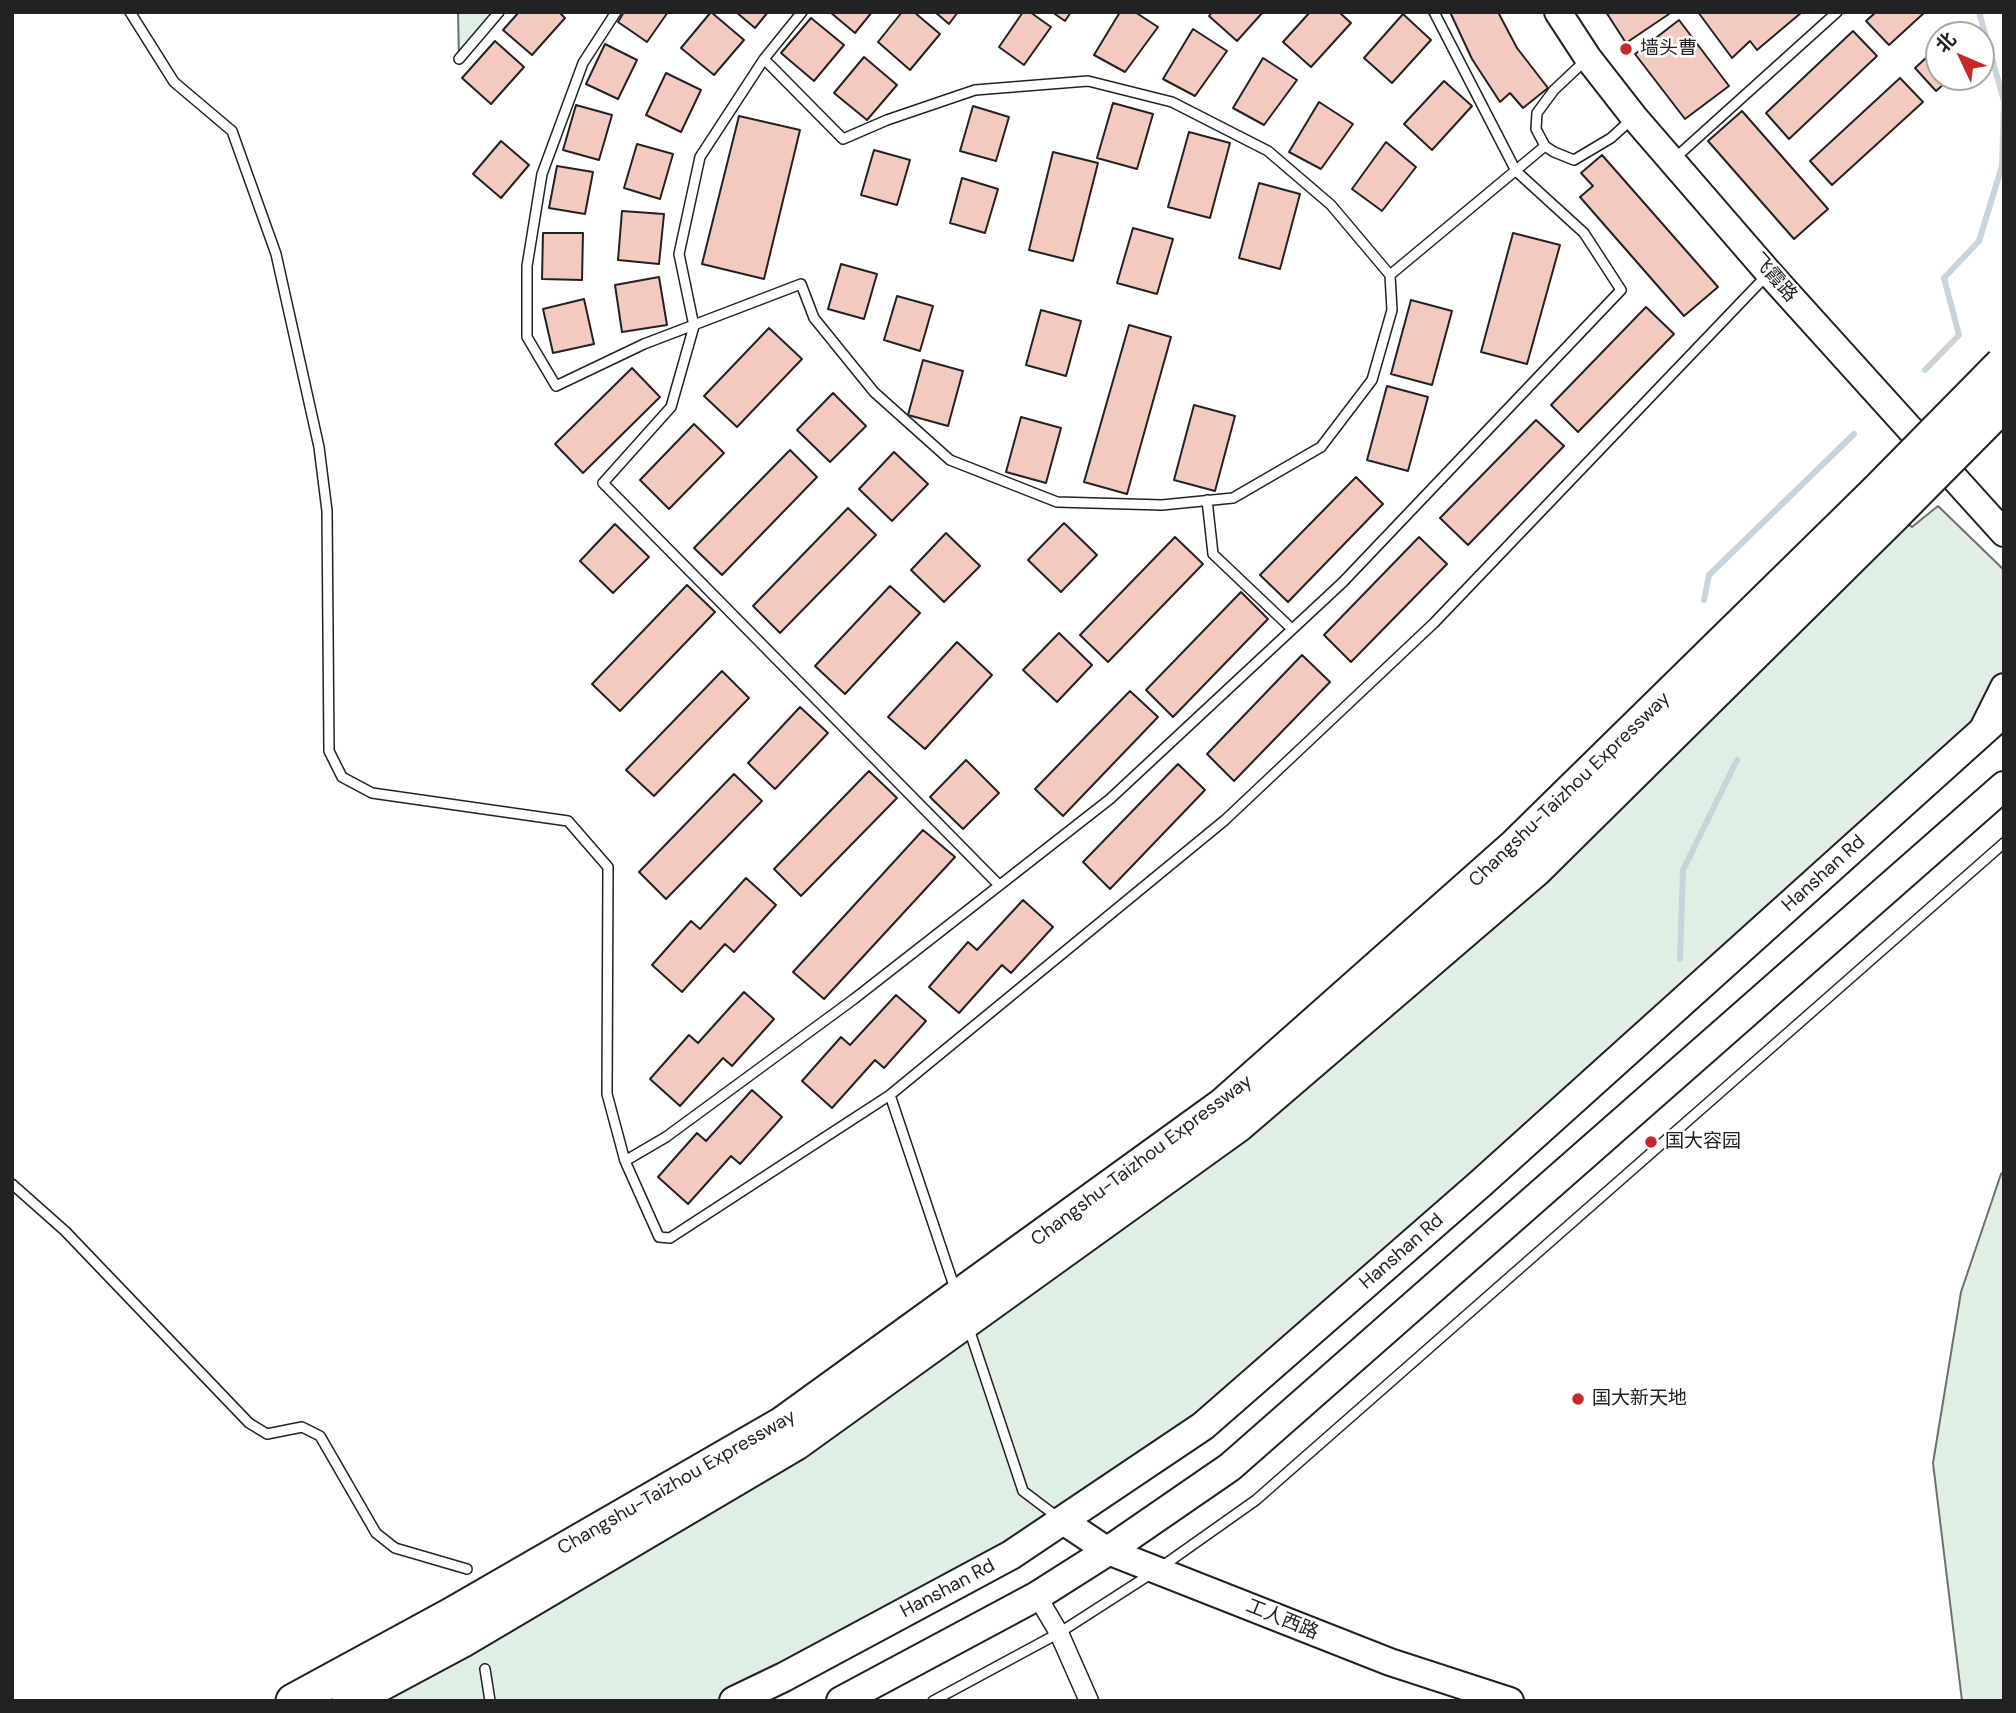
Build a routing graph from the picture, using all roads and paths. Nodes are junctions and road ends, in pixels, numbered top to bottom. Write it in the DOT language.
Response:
graph roads {
  1 [pos="130,12"];
  2 [pos="499,12"];
  3 [pos="616,12"];
  4 [pos="802,12"];
  5 [pos="1434,12"];
  6 [pos="1558,12"];
  7 [pos="1837,12"];
  8 [pos="1588,58"];
  9 [pos="459,59"];
  10 [pos="764,59"];
  11 [pos="1634,117"];
  12 [pos="1545,146"];
  13 [pos="1672,160"];
  14 [pos="1516,171"];
  15 [pos="1769,273"];
  16 [pos="1390,275"];
  17 [pos="694,326"];
  18 [pos="2003,363"];
  19 [pos="2004,404"];
  20 [pos="1207,500"];
  21 [pos="1886,503"];
  22 [pos="1994,514"];
  23 [pos="2004,533"];
  24 [pos="2004,552"];
  25 [pos="1292,629"];
  26 [pos="2004,687"];
  27 [pos="2004,712"];
  28 [pos="1982,731"];
  29 [pos="2004,786"];
  30 [pos="2004,843"];
  31 [pos="999,885"];
  32 [pos="890,1095"];
  33 [pos="625,1161"];
  34 [pos="12,1184"];
  35 [pos="1063,1521"];
  36 [pos="1108,1551"];
  37 [pos="467,1569"];
  38 [pos="1157,1570"];
  39 [pos="1037,1596"];
  40 [pos="1059,1633"];
  41 [pos="485,1669"];
  42 [pos="293,1701"];
  43 [pos="349,1701"];
  44 [pos="490,1701"];
  45 [pos="734,1701"];
  46 [pos="841,1701"];
  47 [pos="933,1701"];
  48 [pos="1089,1701"];
  49 [pos="1510,1701"];
  1 -- 33 [label="lane"];
  2 -- 9 [label="lane"];
  3 -- 17 [label="lane"];
  4 -- 10 [label="lane"];
  5 -- 14 [label="lane"];
  6 -- 8 [label="main road, 飞霞路"];
  7 -- 13 [label="lane"];
  8 -- 11 [label="main road, 飞霞路"];
  8 -- 12 [label="lane"];
  10 -- 16 [label="lane"];
  10 -- 17 [label="lane"];
  11 -- 12 [label="lane"];
  11 -- 13 [label="main road, 飞霞路"];
  12 -- 14 [label="lane"];
  13 -- 15 [label="main road, 飞霞路"];
  14 -- 16 [label="lane"];
  14 -- 25 [label="lane"];
  15 -- 22 [label="main road, 飞霞路"];
  15 -- 32 [label="lane"];
  16 -- 20 [label="lane"];
  17 -- 20 [label="lane"];
  17 -- 31 [label="lane"];
  18 -- 21 [label="highway, Changshu-Taizhou Expressway, bridge"];
  19 -- 21 [label="highway, Changshu-Taizhou Expressway, bridge"];
  20 -- 25 [label="lane"];
  21 -- 42 [label="highway, Changshu-Taizhou Expressway"];
  21 -- 43 [label="highway, Changshu-Taizhou Expressway"];
  22 -- 23 [label="main road, 飞霞路"];
  22 -- 24 [label="main road"];
  25 -- 31 [label="lane"];
  26 -- 28 [label="main road"];
  27 -- 28 [label="main road, Hanshan Rd"];
  28 -- 35 [label="main road, Hanshan Rd"];
  29 -- 36 [label="main road"];
  30 -- 38 [label="lane"];
  31 -- 33 [label="lane"];
  32 -- 33 [label="lane"];
  32 -- 35 [label="lane"];
  34 -- 37 [label="lane"];
  35 -- 36 [label="main road, 工人西路"];
  35 -- 45 [label="main road, Hanshan Rd"];
  36 -- 38 [label="main road, 工人西路"];
  36 -- 39 [label="main road"];
  38 -- 40 [label="lane"];
  38 -- 49 [label="main road, 工人西路"];
  39 -- 40 [label="street"];
  39 -- 46 [label="main road"];
  40 -- 47 [label="lane"];
  40 -- 48 [label="street"];
  41 -- 44 [label="lane"];
}
